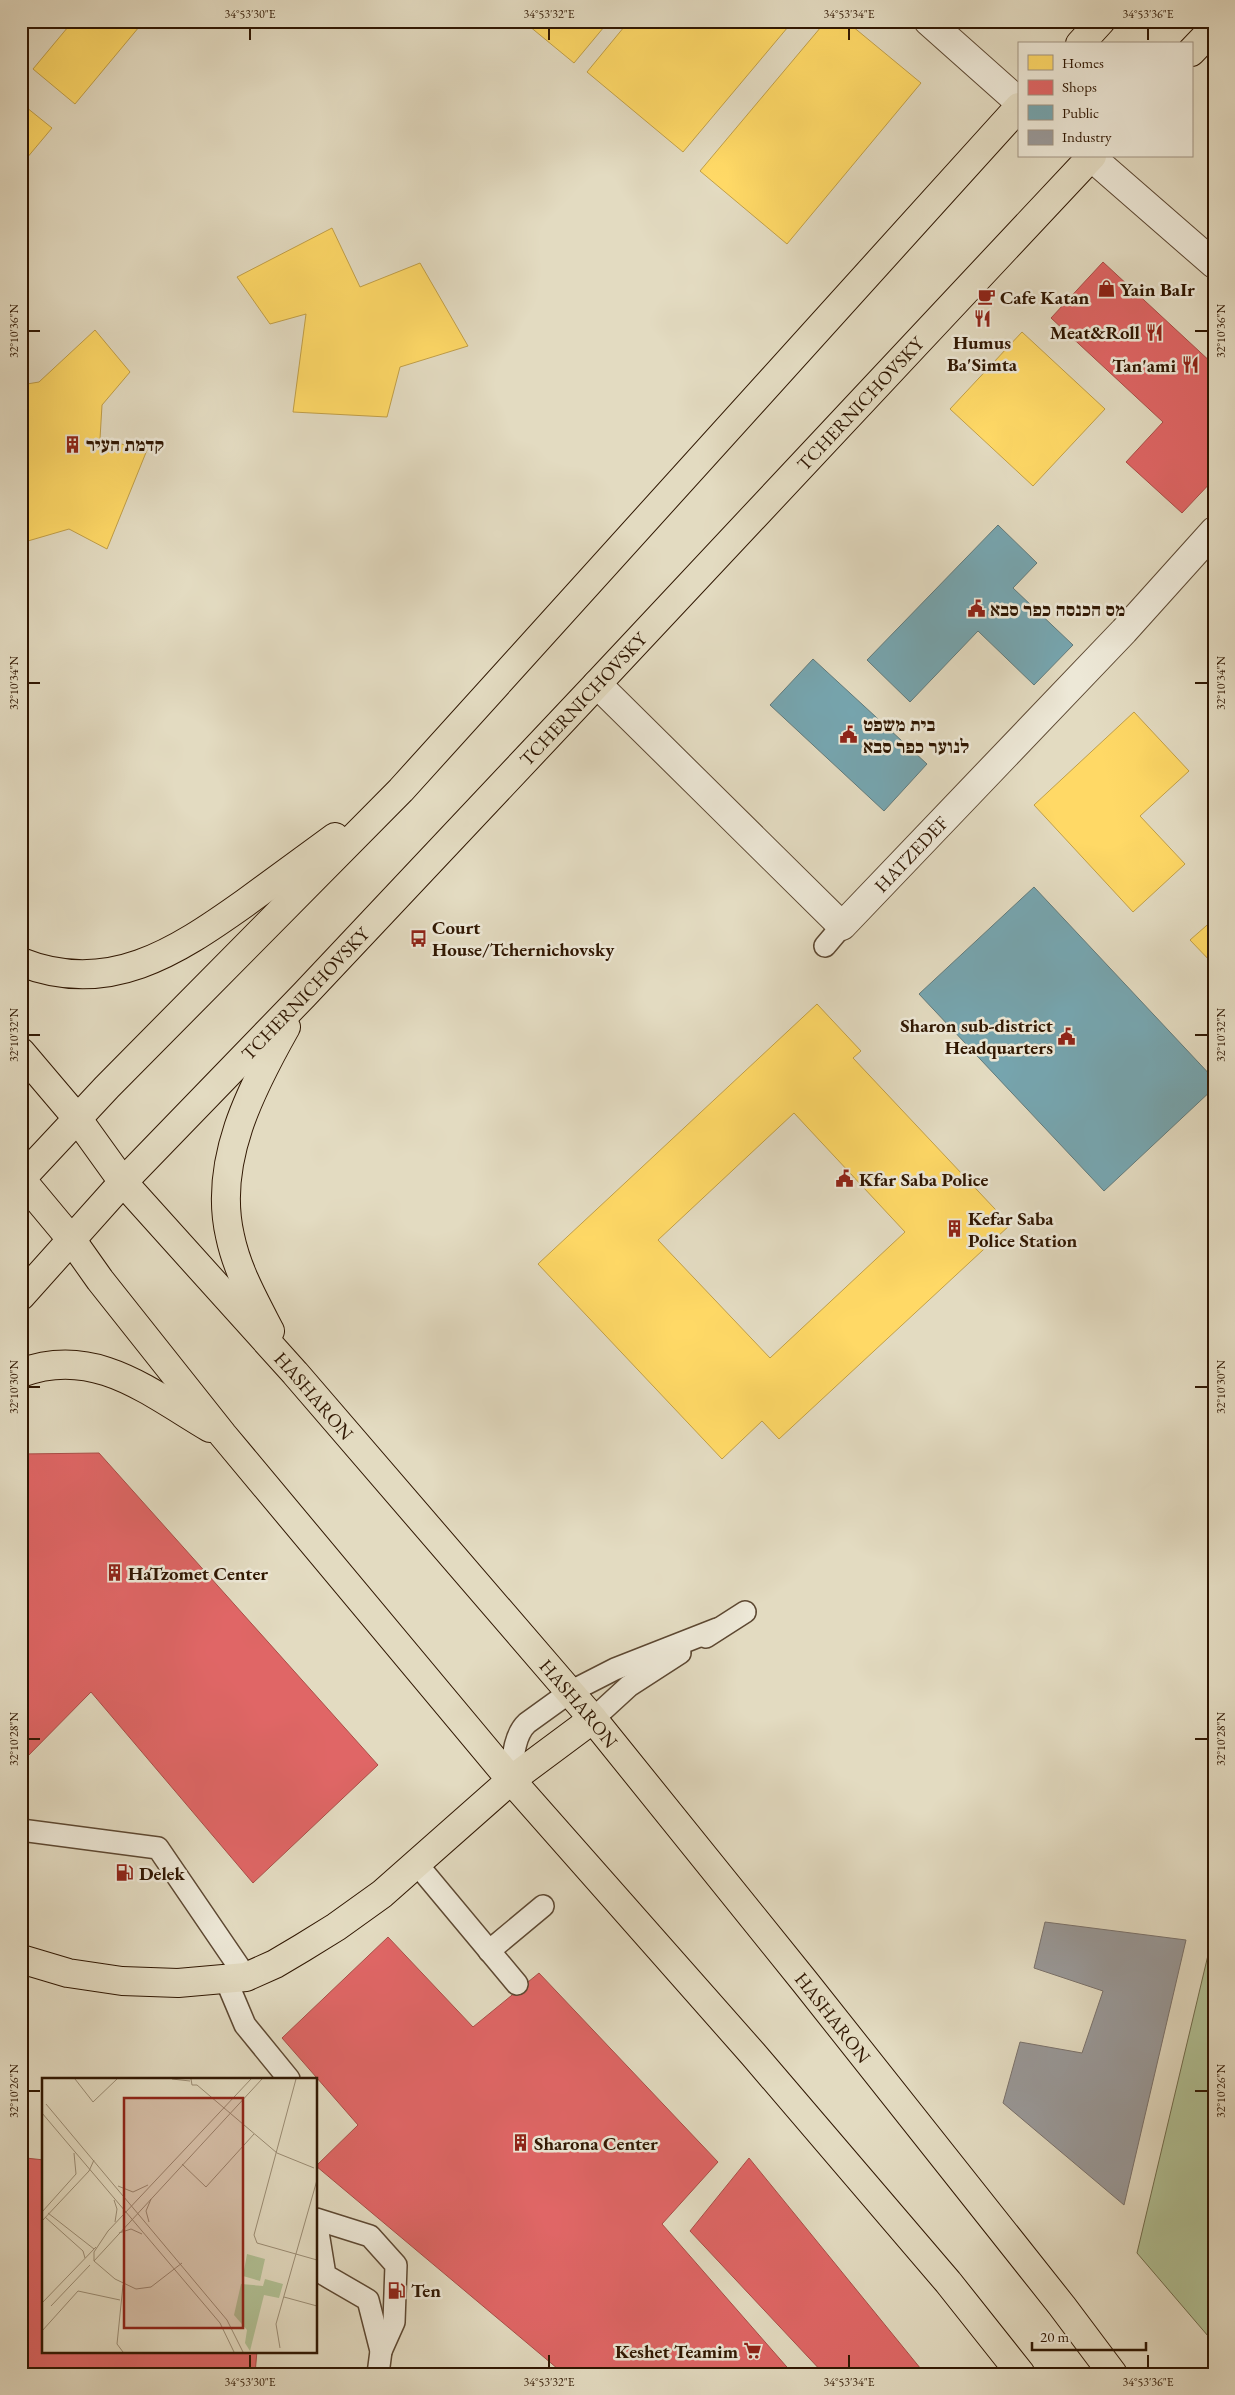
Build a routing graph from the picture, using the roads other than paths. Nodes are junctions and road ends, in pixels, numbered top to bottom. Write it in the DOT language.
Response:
graph roads {
  1 [pos="928,21"];
  2 [pos="1101,21"];
  3 [pos="1214,28"];
  4 [pos="1082,42"];
  5 [pos="1192,51"];
  6 [pos="1018,101"];
  7 [pos="1018,108"];
  8 [pos="1090,158"];
  9 [pos="1092,158"];
  10 [pos="1214,264"];
  11 [pos="1214,531"];
  12 [pos="597,684"];
  13 [pos="401,790"];
  14 [pos="21,962"];
  15 [pos="304,995"];
  16 [pos="21,1052"];
  17 [pos="77,1118"];
  18 [pos="21,1179"];
  19 [pos="123,1182"];
  20 [pos="71,1239"];
  21 [pos="21,1296"];
  22 [pos="21,1373"];
  23 [pos="294,1373"];
  24 [pos="223,1435"];
  25 [pos="745,1612"];
  26 [pos="717,1630"];
  27 [pos="570,1692"];
  28 [pos="593,1719"];
  29 [pos="510,1780"];
  30 [pos="21,1830"];
  31 [pos="416,1863"];
  32 [pos="543,1906"];
  33 [pos="489,1950"];
  34 [pos="21,1960"];
  35 [pos="236,1978"];
  36 [pos="517,1984"];
  37 [pos="288,2078"];
  38 [pos="318,2220"];
  39 [pos="318,2232"];
  40 [pos="381,2352"];
  41 [pos="378,2374"];
  42 [pos="1022,2374"];
  43 [pos="1113,2374"];
  1 -- 6 [label="street"];
  2 -- 4 [label="main road"];
  3 -- 5 [label="main road"];
  7 -- 13 [label="main road"];
  8 -- 12 [label="main road, TCHERNICHOVSKY"];
  9 -- 10 [label="street"];
  11 -- 12 [label="street, HATZEDEF"];
  12 -- 15 [label="main road, TCHERNICHOVSKY"];
  13 -- 14 [label="main road"];
  13 -- 17 [label="main road"];
  15 -- 19 [label="main road, TCHERNICHOVSKY"];
  15 -- 23 [label="main road"];
  16 -- 17 [label="main road, HASHARON"];
  17 -- 18 [label="main road"];
  17 -- 19 [label="main road, HASHARON"];
  18 -- 20 [label="main road"];
  19 -- 20 [label="main road, TCHERNICHOVSKY"];
  19 -- 23 [label="main road, HASHARON"];
  20 -- 21 [label="main road, TCHERNICHOVSKY"];
  20 -- 24 [label="main road"];
  22 -- 24 [label="main road"];
  23 -- 27 [label="main road, HASHARON"];
  24 -- 29 [label="main road"];
  25 -- 26 [label="lane"];
  26 -- 27 [label="lane"];
  26 -- 28 [label="lane"];
  27 -- 28 [label="main road, HASHARON"];
  27 -- 29 [label="lane"];
  28 -- 29 [label="main road"];
  28 -- 43 [label="main road, HASHARON"];
  29 -- 31 [label="main road"];
  29 -- 42 [label="main road"];
  30 -- 35 [label="lane"];
  31 -- 33 [label="lane"];
  31 -- 35 [label="main road"];
  32 -- 33 [label="lane"];
  33 -- 36 [label="lane"];
  34 -- 35 [label="main road"];
  35 -- 37 [label="lane"];
  38 -- 40 [label="lane"];
  39 -- 40 [label="lane"];
  40 -- 41 [label="lane"];
}
